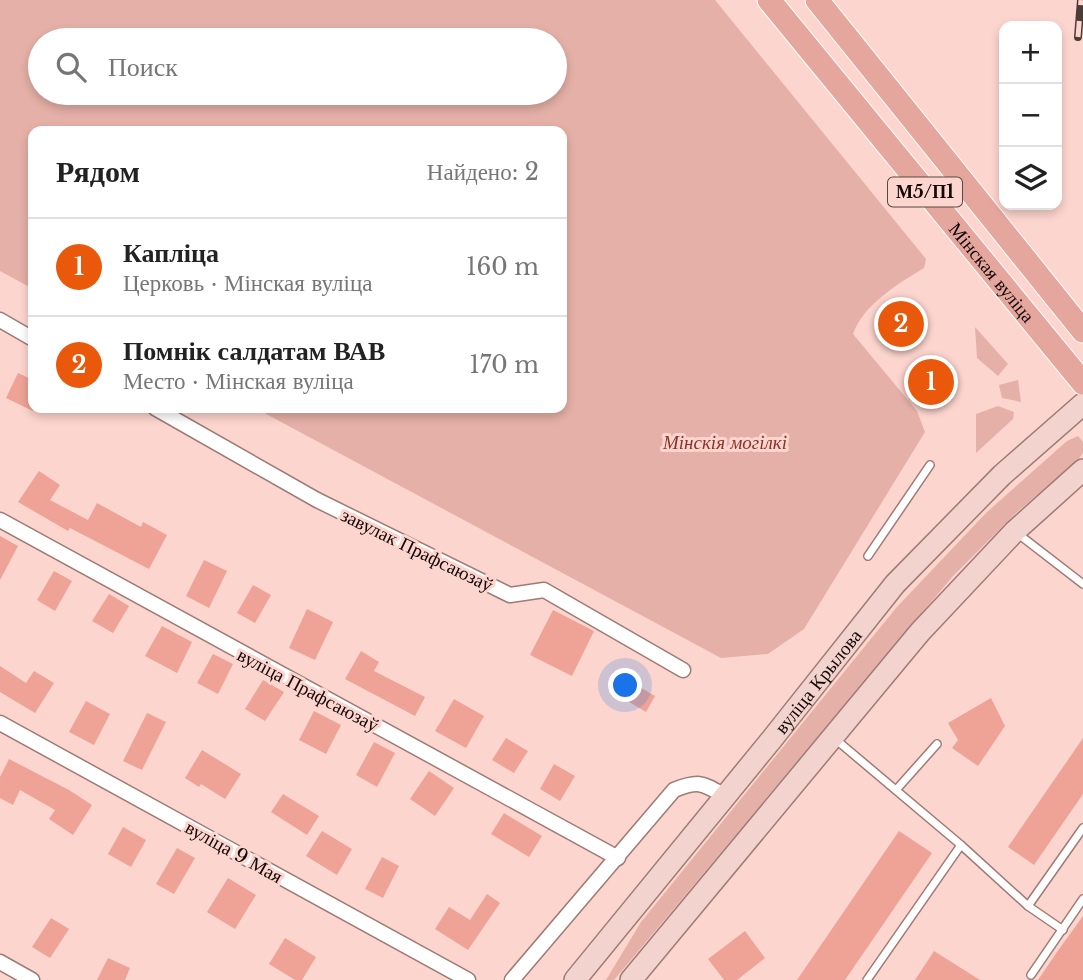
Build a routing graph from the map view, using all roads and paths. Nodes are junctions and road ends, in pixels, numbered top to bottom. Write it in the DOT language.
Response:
graph roads {
  1 [pos="769,0"];
  2 [pos="817,0"];
  3 [pos="0,320"];
  4 [pos="1083,331"];
  5 [pos="28,336"];
  6 [pos="1083,383"];
  7 [pos="1083,404"];
  8 [pos="164,413"];
  9 [pos="930,465"];
  10 [pos="1083,470"];
  11 [pos="0,520"];
  12 [pos="1015,531"];
  13 [pos="868,556"];
  14 [pos="1083,583"];
  15 [pos="683,670"];
  16 [pos="0,723"];
  17 [pos="834,738"];
  18 [pos="937,744"];
  19 [pos="895,790"];
  20 [pos="725,796"];
  21 [pos="1083,828"];
  22 [pos="961,845"];
  23 [pos="618,858"];
  24 [pos="1083,899"];
  25 [pos="1028,906"];
  26 [pos="1063,930"];
  27 [pos="0,962"];
  28 [pos="1031,975"];
  29 [pos="32,980"];
  30 [pos="468,980"];
  31 [pos="512,980"];
  32 [pos="575,980"];
  33 [pos="631,980"];
  34 [pos="867,980"];
  1 -- 6 [label="main road, Мінская вуліца / М5/П1"];
  2 -- 4 [label="main road, Мінская вуліца / М5/П1"];
  3 -- 5 [label="street"];
  7 -- 20 [label="main road, вуліца Крылова"];
  8 -- 15 [label="street, завулак Прафсаюзаў"];
  9 -- 13 [label="lane"];
  10 -- 12 [label="main road"];
  11 -- 23 [label="street, вуліца Прафсаюзаў"];
  12 -- 14 [label="lane"];
  12 -- 17 [label="main road"];
  16 -- 30 [label="street, вуліца 9 Мая"];
  17 -- 19 [label="lane"];
  17 -- 33 [label="main road"];
  18 -- 19 [label="lane"];
  19 -- 22 [label="lane"];
  20 -- 23 [label="street"];
  20 -- 32 [label="main road, вуліца Крылова"];
  21 -- 25 [label="lane"];
  22 -- 25 [label="lane"];
  22 -- 34 [label="lane"];
  23 -- 31 [label="street"];
  24 -- 26 [label="lane"];
  25 -- 26 [label="lane"];
  26 -- 28 [label="lane"];
  27 -- 29 [label="street"];
}
